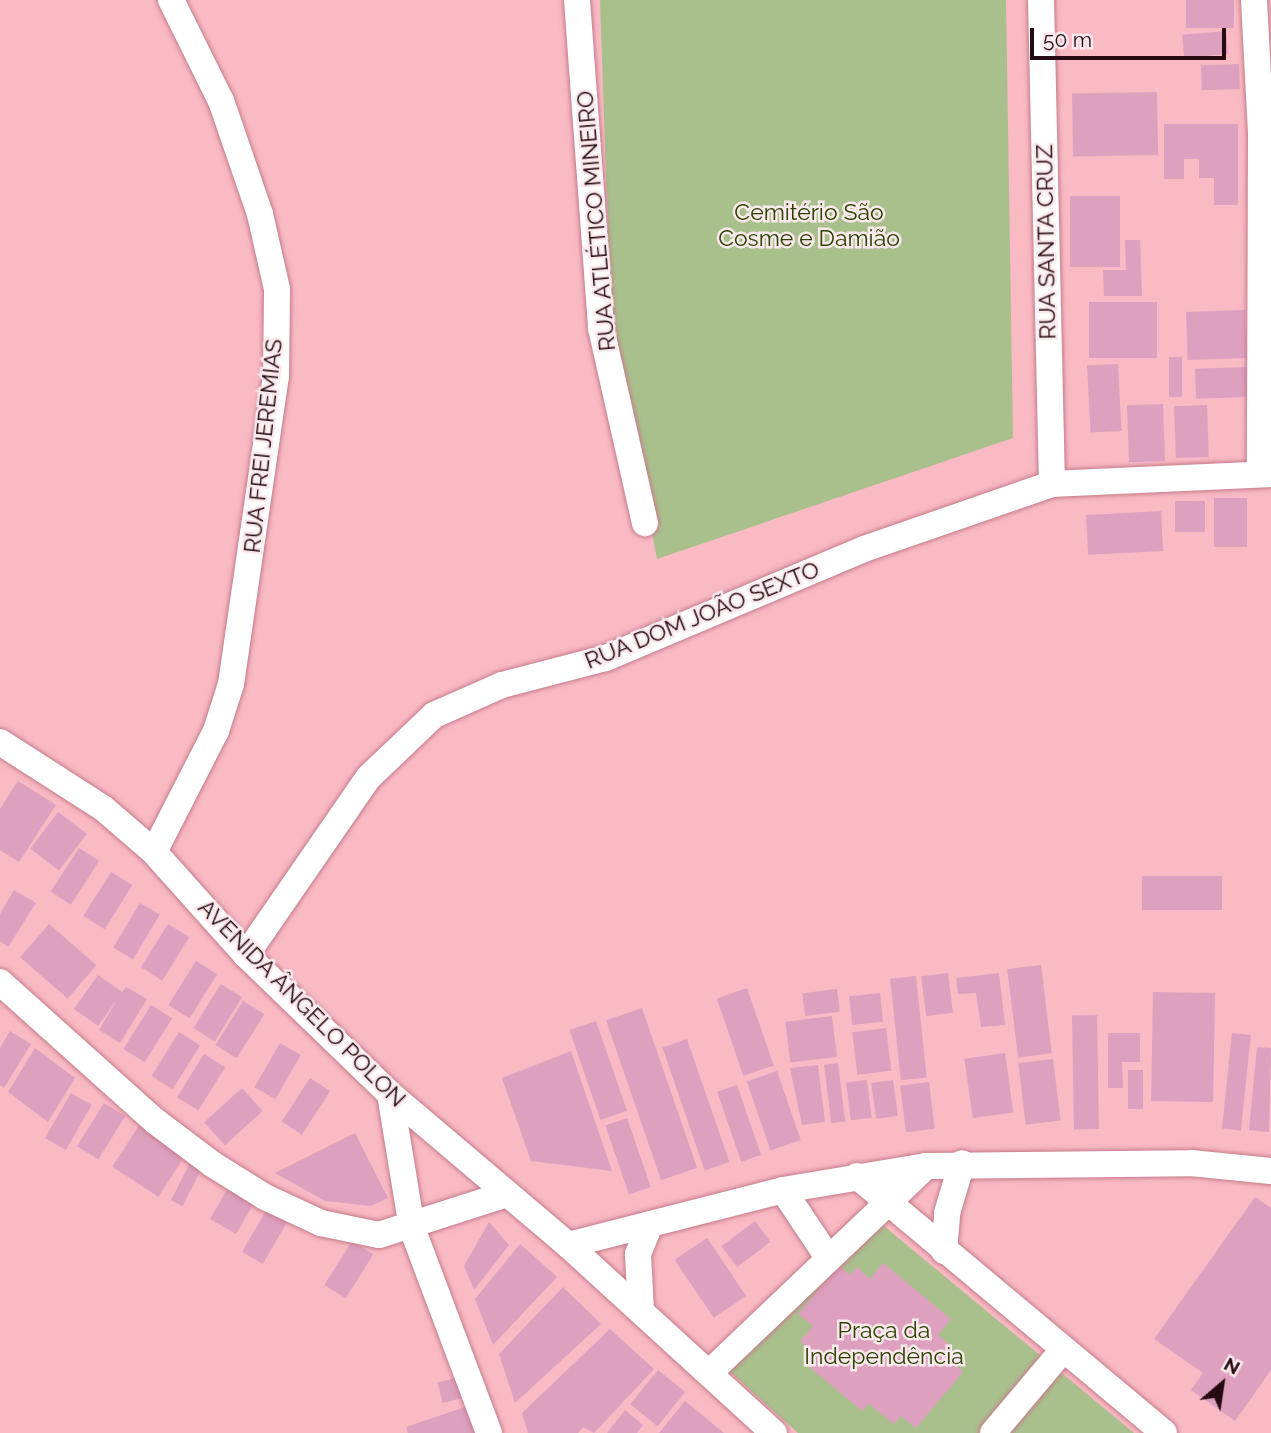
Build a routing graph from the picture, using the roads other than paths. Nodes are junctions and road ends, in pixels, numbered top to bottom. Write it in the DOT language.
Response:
graph roads {
  1 [pos="171,0"];
  2 [pos="577,0"];
  3 [pos="1041,0"];
  4 [pos="1255,0"];
  5 [pos="1266,474"];
  6 [pos="1052,484"];
  7 [pos="645,523"];
  8 [pos="0,741"];
  9 [pos="154,852"];
  10 [pos="246,955"];
  11 [pos="0,982"];
  12 [pos="390,1094"];
  13 [pos="962,1163"];
  14 [pos="926,1166"];
  15 [pos="1271,1171"];
  16 [pos="857,1176"];
  17 [pos="783,1190"];
  18 [pos="508,1194"];
  19 [pos="886,1202"];
  20 [pos="649,1227"];
  21 [pos="412,1228"];
  22 [pos="568,1245"];
  23 [pos="944,1251"];
  24 [pos="827,1256"];
  25 [pos="641,1311"];
  26 [pos="1063,1350"];
  27 [pos="709,1373"];
  28 [pos="489,1433"];
  29 [pos="774,1433"];
  30 [pos="993,1433"];
  31 [pos="1164,1433"];
  1 -- 9 [label="street, RUA FREI JEREMIAS"];
  2 -- 7 [label="street, RUA ATLÉTICO MINEIRO"];
  3 -- 6 [label="street, RUA SANTA CRUZ"];
  4 -- 5 [label="street"];
  5 -- 6 [label="street, RUA DOM JOÃO SEXTO"];
  6 -- 10 [label="street, RUA DOM JOÃO SEXTO"];
  8 -- 9 [label="street, AVENIDA ÂNGELO POLON"];
  9 -- 10 [label="street, AVENIDA ÂNGELO POLON"];
  10 -- 12 [label="street, AVENIDA ÂNGELO POLON"];
  11 -- 21 [label="street"];
  12 -- 18 [label="street, AVENIDA ÂNGELO POLON"];
  12 -- 21 [label="street"];
  13 -- 14 [label="street"];
  13 -- 15 [label="street"];
  13 -- 23 [label="street"];
  14 -- 16 [label="street"];
  14 -- 19 [label="street"];
  16 -- 17 [label="street"];
  16 -- 19 [label="street"];
  17 -- 20 [label="street"];
  17 -- 24 [label="street"];
  18 -- 21 [label="street"];
  18 -- 22 [label="street, AVENIDA ÂNGELO POLON"];
  19 -- 23 [label="street"];
  19 -- 24 [label="street"];
  20 -- 22 [label="street"];
  20 -- 25 [label="street"];
  21 -- 28 [label="street"];
  22 -- 25 [label="street"];
  23 -- 26 [label="street"];
  24 -- 27 [label="street"];
  25 -- 27 [label="street"];
  26 -- 30 [label="street"];
  26 -- 31 [label="street"];
  27 -- 29 [label="street"];
}
